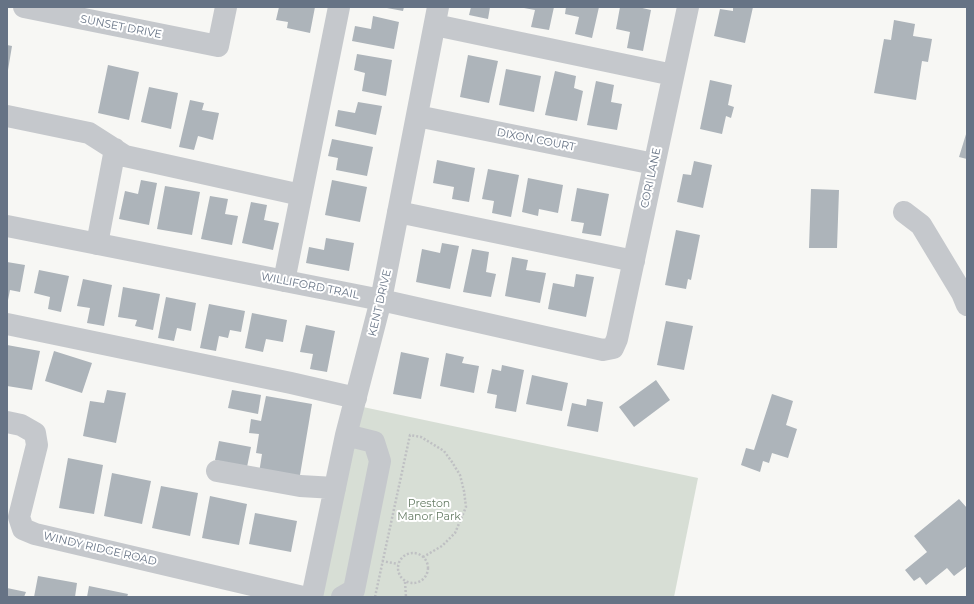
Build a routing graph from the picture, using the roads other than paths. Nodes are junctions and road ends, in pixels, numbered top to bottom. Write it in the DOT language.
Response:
graph roads {
  1 [pos="24,7"];
  2 [pos="226,7"];
  3 [pos="339,7"];
  4 [pos="688,7"];
  5 [pos="436,16"];
  6 [pos="673,75"];
  7 [pos="7,116"];
  8 [pos="417,116"];
  9 [pos="116,149"];
  10 [pos="654,164"];
  11 [pos="301,195"];
  12 [pos="398,212"];
  13 [pos="904,212"];
  14 [pos="7,226"];
  15 [pos="97,244"];
  16 [pos="634,261"];
  17 [pos="284,281"];
  18 [pos="381,300"];
  19 [pos="967,305"];
  20 [pos="7,324"];
  21 [pos="613,348"];
  22 [pos="356,398"];
  23 [pos="7,422"];
  24 [pos="346,436"];
  25 [pos="217,471"];
  26 [pos="335,488"];
  27 [pos="303,597"];
  28 [pos="312,597"];
  29 [pos="342,597"];
  1 -- 2 [label="street, SUNSET DRIVE"];
  3 -- 11 [label="street"];
  4 -- 6 [label="street, CORI LANE"];
  5 -- 6 [label="street"];
  5 -- 8 [label="street, KENT DRIVE"];
  6 -- 10 [label="street, CORI LANE"];
  7 -- 9 [label="street"];
  8 -- 10 [label="street, DIXON COURT"];
  8 -- 12 [label="street, KENT DRIVE"];
  9 -- 11 [label="street"];
  9 -- 15 [label="street"];
  10 -- 16 [label="street, CORI LANE"];
  11 -- 17 [label="street"];
  12 -- 16 [label="street"];
  12 -- 18 [label="street, KENT DRIVE"];
  13 -- 19 [label="street"];
  14 -- 15 [label="street, WILLIFORD TRAIL"];
  15 -- 17 [label="street, WILLIFORD TRAIL"];
  16 -- 21 [label="street, CORI LANE"];
  17 -- 18 [label="street, WILLIFORD TRAIL"];
  18 -- 21 [label="street, WILLIFORD TRAIL"];
  18 -- 22 [label="street, KENT DRIVE"];
  20 -- 22 [label="street"];
  22 -- 24 [label="street, KENT DRIVE"];
  23 -- 27 [label="street, WINDY RIDGE ROAD"];
  24 -- 26 [label="street, KENT DRIVE"];
  24 -- 29 [label="street"];
  25 -- 26 [label="street"];
  26 -- 28 [label="street, KENT DRIVE"];
}
